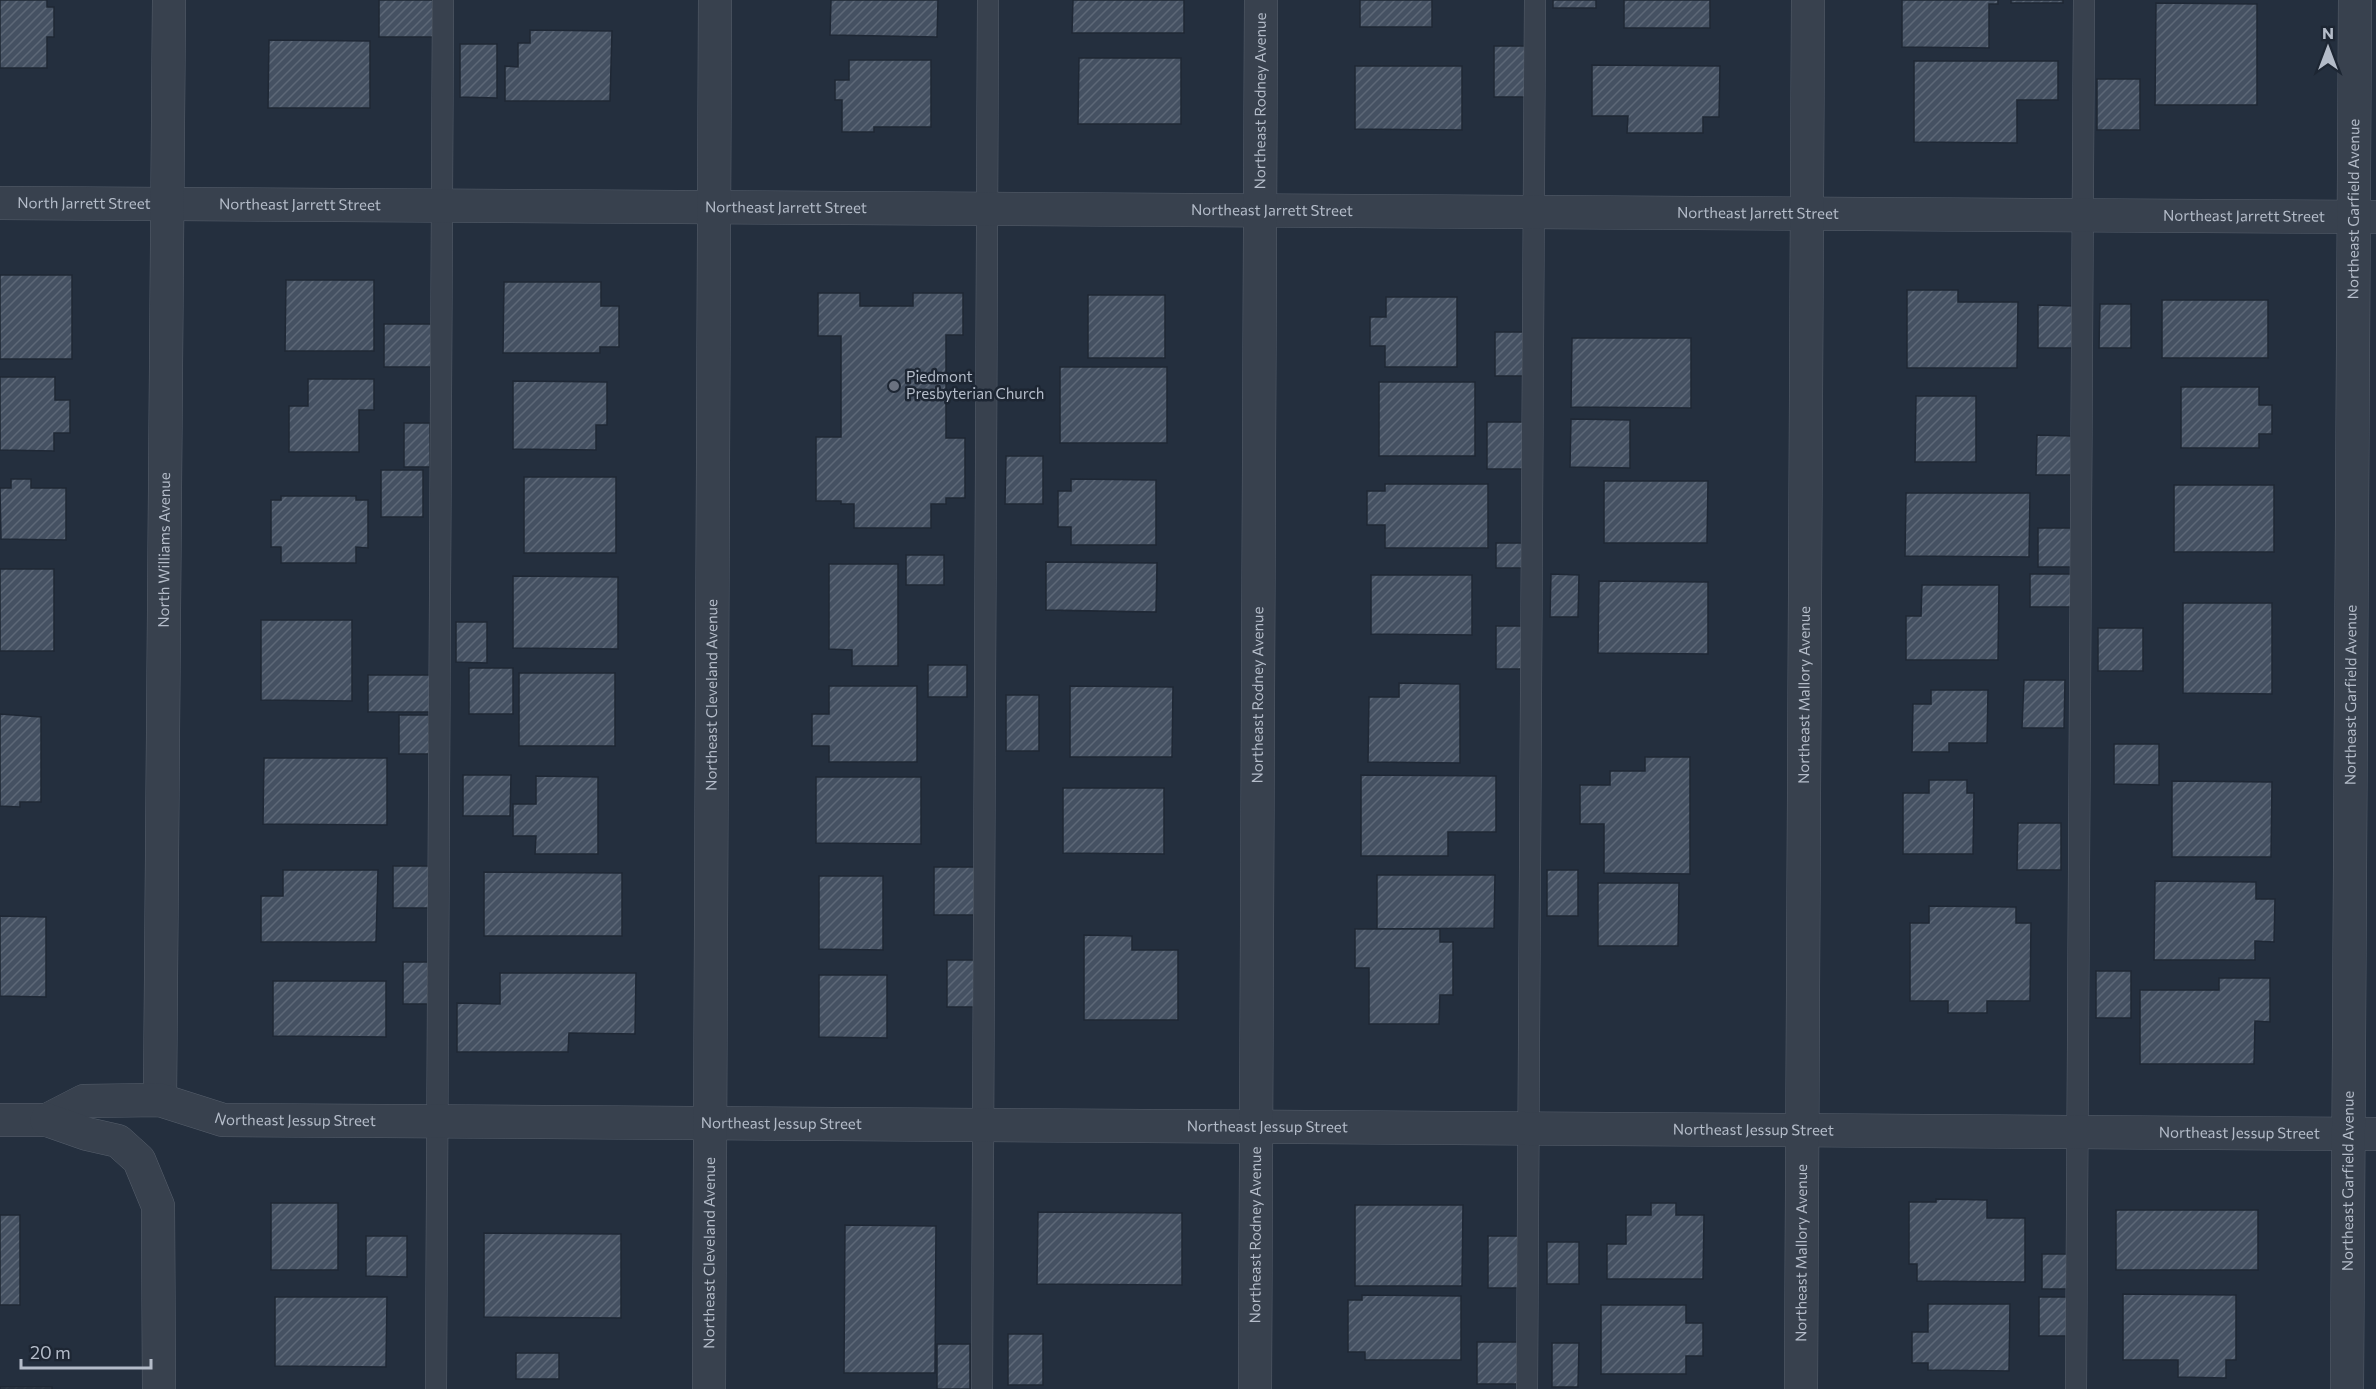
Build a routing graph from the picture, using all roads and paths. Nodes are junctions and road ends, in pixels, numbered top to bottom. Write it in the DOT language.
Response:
graph roads {
  1 [pos="169,0"];
  2 [pos="443,0"];
  3 [pos="715,0"];
  4 [pos="988,0"];
  5 [pos="1261,0"];
  6 [pos="1535,0"];
  7 [pos="1808,0"];
  8 [pos="2084,0"];
  9 [pos="2355,0"];
  10 [pos="0,203"];
  11 [pos="168,204"];
  12 [pos="443,206"];
  13 [pos="715,207"];
  14 [pos="987,209"];
  15 [pos="1261,211"];
  16 [pos="1534,212"];
  17 [pos="1806,214"];
  18 [pos="2082,216"];
  19 [pos="2365,217"];
  20 [pos="160,1100"];
  21 [pos="0,1120"];
  22 [pos="47,1120"];
  23 [pos="437,1120"];
  24 [pos="711,1123"];
  25 [pos="983,1125"];
  26 [pos="1256,1126"];
  27 [pos="1528,1128"];
  28 [pos="1802,1130"];
  29 [pos="2077,1132"];
  30 [pos="2362,1134"];
  31 [pos="159,1389"];
  32 [pos="436,1389"];
  33 [pos="709,1389"];
  34 [pos="982,1389"];
  35 [pos="1255,1389"];
  36 [pos="1527,1389"];
  37 [pos="1801,1389"];
  38 [pos="2076,1389"];
  39 [pos="2347,1389"];
  1 -- 11 [label="street, North Williams Avenue"];
  2 -- 12 [label="lane"];
  3 -- 13 [label="street, Northeast Cleveland Avenue"];
  4 -- 14 [label="lane"];
  5 -- 15 [label="street, Northeast Rodney Avenue"];
  6 -- 16 [label="lane"];
  7 -- 17 [label="street, Northeast Mallory Avenue"];
  8 -- 18 [label="lane"];
  9 -- 19 [label="street, Northeast Garfield Avenue"];
  10 -- 11 [label="street, North Jarrett Street"];
  11 -- 12 [label="street, Northeast Jarrett Street"];
  11 -- 20 [label="street, North Williams Avenue"];
  12 -- 13 [label="street, Northeast Jarrett Street"];
  12 -- 23 [label="lane"];
  13 -- 14 [label="street, Northeast Jarrett Street"];
  13 -- 24 [label="street, Northeast Cleveland Avenue"];
  14 -- 15 [label="street, Northeast Jarrett Street"];
  14 -- 25 [label="lane"];
  15 -- 16 [label="street, Northeast Jarrett Street"];
  15 -- 26 [label="street, Northeast Rodney Avenue"];
  16 -- 17 [label="street, Northeast Jarrett Street"];
  16 -- 27 [label="lane"];
  17 -- 18 [label="street, Northeast Jarrett Street"];
  17 -- 28 [label="street, Northeast Mallory Avenue"];
  18 -- 19 [label="street, Northeast Jarrett Street"];
  18 -- 29 [label="lane"];
  19 -- 30 [label="street, Northeast Garfield Avenue"];
  20 -- 22 [label="street, Northeast Jessup Street"];
  20 -- 23 [label="street, Northeast Jessup Street"];
  21 -- 22 [label="street"];
  22 -- 31 [label="street"];
  23 -- 24 [label="street, Northeast Jessup Street"];
  23 -- 32 [label="lane"];
  24 -- 25 [label="street, Northeast Jessup Street"];
  24 -- 33 [label="street, Northeast Cleveland Avenue"];
  25 -- 26 [label="street, Northeast Jessup Street"];
  25 -- 34 [label="lane"];
  26 -- 27 [label="street, Northeast Jessup Street"];
  26 -- 35 [label="street, Northeast Rodney Avenue"];
  27 -- 28 [label="street, Northeast Jessup Street"];
  27 -- 36 [label="lane"];
  28 -- 29 [label="street, Northeast Jessup Street"];
  28 -- 37 [label="street, Northeast Mallory Avenue"];
  29 -- 30 [label="street, Northeast Jessup Street"];
  29 -- 38 [label="lane"];
  30 -- 39 [label="street, Northeast Garfield Avenue"];
}
